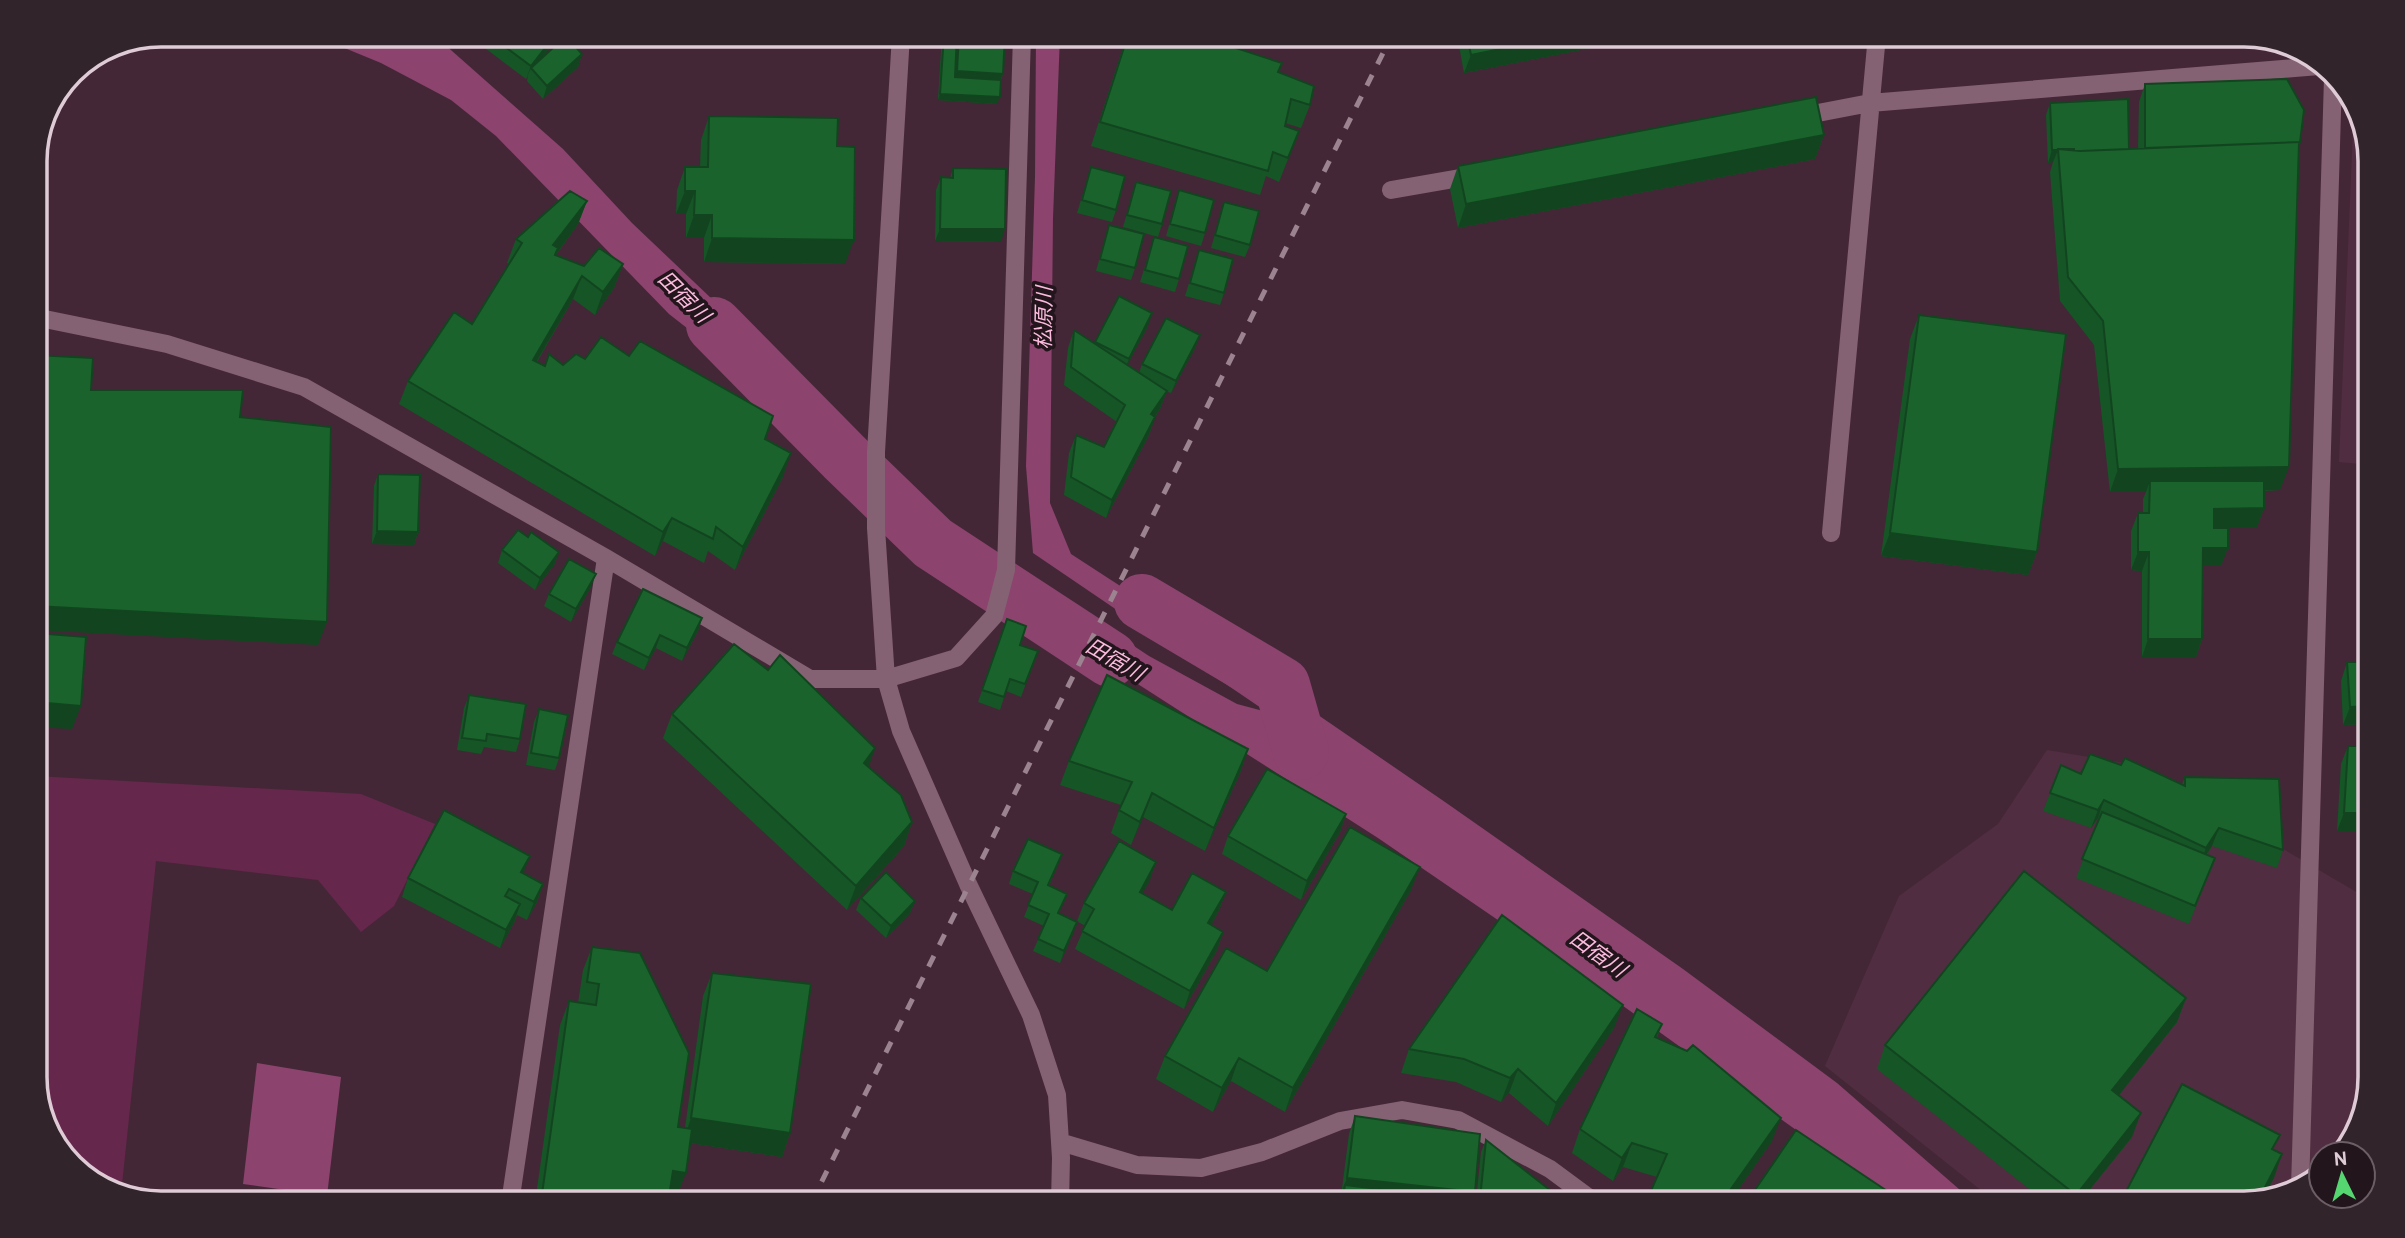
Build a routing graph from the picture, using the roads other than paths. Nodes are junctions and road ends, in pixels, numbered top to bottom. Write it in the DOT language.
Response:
graph roads {
  1 [pos="900,47"];
  2 [pos="1022,47"];
  3 [pos="1876,47"];
  4 [pos="2306,66"];
  5 [pos="2333,91"];
  6 [pos="1870,103"];
  7 [pos="1774,121"];
  8 [pos="1501,170"];
  9 [pos="1391,190"];
  10 [pos="47,319"];
  11 [pos="1831,533"];
  12 [pos="606,558"];
  13 [pos="886,679"];
  14 [pos="1060,1142"];
  15 [pos="2300,1175"];
  16 [pos="512,1191"];
  17 [pos="1059,1191"];
  18 [pos="1580,1191"];
  1 -- 13 [label="street"];
  2 -- 13 [label="street"];
  3 -- 6 [label="street"];
  4 -- 6 [label="street"];
  5 -- 15 [label="street"];
  6 -- 7 [label="street"];
  6 -- 11 [label="street"];
  8 -- 9 [label="street"];
  10 -- 12 [label="street"];
  12 -- 13 [label="street"];
  12 -- 16 [label="street"];
  13 -- 14 [label="street"];
  14 -- 17 [label="street"];
  14 -- 18 [label="street"];
}
